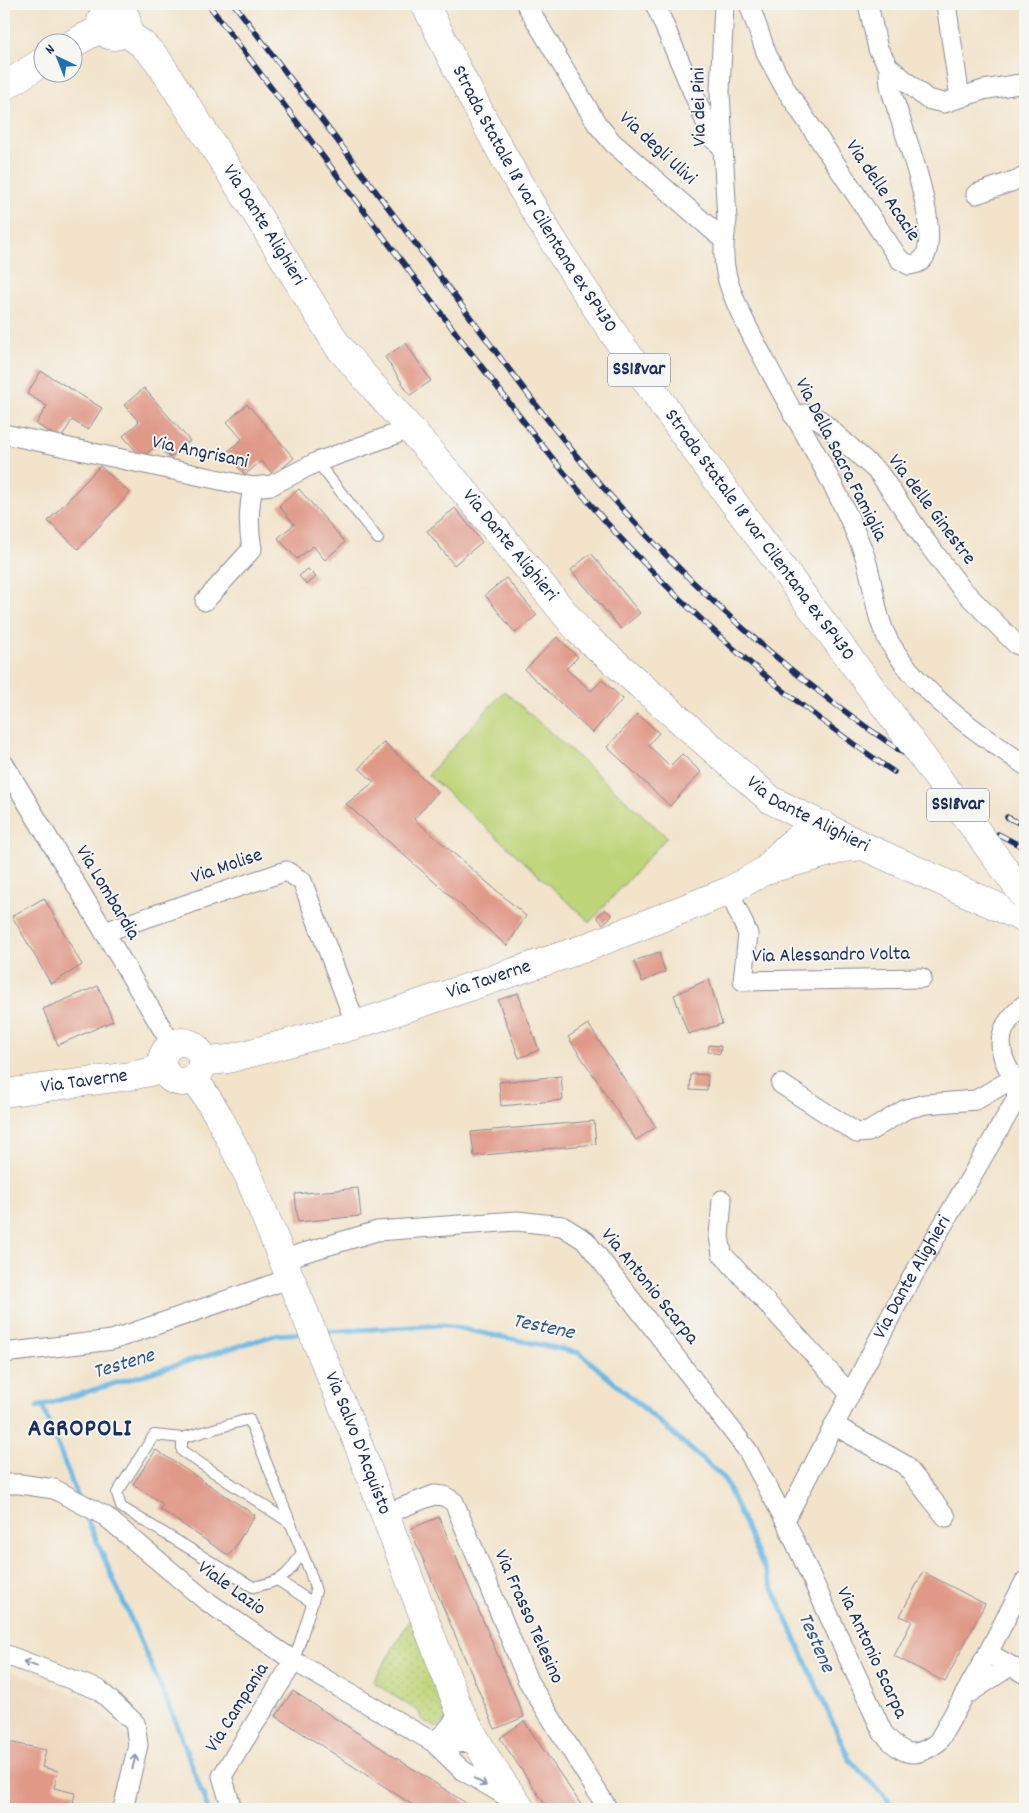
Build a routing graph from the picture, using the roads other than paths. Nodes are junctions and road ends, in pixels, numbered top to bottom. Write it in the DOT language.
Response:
graph roads {
  1 [pos="425,4"];
  2 [pos="526,4"];
  3 [pos="655,4"];
  4 [pos="724,4"];
  5 [pos="750,4"];
  6 [pos="868,4"];
  7 [pos="946,4"];
  8 [pos="112,15"];
  9 [pos="82,37"];
  10 [pos="889,67"];
  11 [pos="32,68"];
  12 [pos="1025,83"];
  13 [pos="4,86"];
  14 [pos="960,98"];
  15 [pos="723,147"];
  16 [pos="1025,177"];
  17 [pos="976,194"];
  18 [pos="724,240"];
  19 [pos="793,415"];
  20 [pos="410,429"];
  21 [pos="4,434"];
  22 [pos="317,462"];
  23 [pos="253,487"];
  24 [pos="378,539"];
  25 [pos="205,601"];
  26 [pos="1025,647"];
  27 [pos="4,764"];
  28 [pos="1025,765"];
  29 [pos="771,800"];
  30 [pos="824,825"];
  31 [pos="863,846"];
  32 [pos="782,861"];
  33 [pos="729,891"];
  34 [pos="1025,897"];
  35 [pos="1025,919"];
  36 [pos="104,932"];
  37 [pos="922,978"];
  38 [pos="1025,1004"];
  39 [pos="356,1025"];
  40 [pos="168,1057"];
  41 [pos="198,1070"];
  42 [pos="1014,1078"];
  43 [pos="781,1084"];
  44 [pos="4,1093"];
  45 [pos="722,1200"];
  46 [pos="289,1273"];
  47 [pos="4,1352"];
  48 [pos="850,1394"];
  49 [pos="834,1425"];
  50 [pos="182,1438"];
  51 [pos="4,1484"];
  52 [pos="385,1514"];
  53 [pos="946,1517"];
  54 [pos="784,1520"];
  55 [pos="290,1523"];
  56 [pos="302,1552"];
  57 [pos="279,1581"];
  58 [pos="1025,1581"];
  59 [pos="313,1602"];
  60 [pos="988,1653"];
  61 [pos="4,1654"];
  62 [pos="294,1661"];
  63 [pos="1018,1670"];
  64 [pos="962,1699"];
  65 [pos="459,1709"];
  66 [pos="433,1742"];
  67 [pos="483,1752"];
  68 [pos="448,1758"];
  69 [pos="518,1805"];
  70 [pos="123,1809"];
  71 [pos="232,1809"];
  72 [pos="608,1809"];
  1 -- 34 [label="main road, Strada Statale 18 var Cilentana ex SP430 / SS18var, bridge"];
  2 -- 18 [label="street, Via degli Ulivi"];
  3 -- 15 [label="street"];
  4 -- 15 [label="street, Via dei Pini"];
  5 -- 10 [label="street, Via delle Acacie"];
  6 -- 10 [label="street"];
  7 -- 14 [label="street"];
  8 -- 9 [label="main road"];
  8 -- 20 [label="main road, Via Dante Alighieri"];
  10 -- 14 [label="street"];
  11 -- 13 [label="main road"];
  12 -- 14 [label="street"];
  15 -- 18 [label="street, Via dei Pini"];
  16 -- 17 [label="street"];
  18 -- 19 [label="street, Via Della Sacra Famiglia"];
  19 -- 26 [label="street, Via delle Ginestre"];
  19 -- 28 [label="street, Via Della Sacra Famiglia"];
  20 -- 22 [label="street, Via Angrisani"];
  20 -- 29 [label="main road, Via Dante Alighieri"];
  21 -- 23 [label="street, Via Angrisani"];
  22 -- 23 [label="street, Via Angrisani"];
  22 -- 24 [label="lane"];
  23 -- 25 [label="street"];
  27 -- 36 [label="street, Via Lombardia"];
  29 -- 30 [label="main road, Via Dante Alighieri"];
  29 -- 32 [label="main road"];
  30 -- 31 [label="main road, Via Dante Alighieri"];
  30 -- 32 [label="main road, Via Taverne"];
  31 -- 32 [label="main road, Via Taverne"];
  31 -- 35 [label="main road, Via Dante Alighieri"];
  32 -- 33 [label="main road, Via Taverne"];
  33 -- 37 [label="street, Via Alessandro Volta"];
  33 -- 39 [label="main road, Via Taverne"];
  36 -- 39 [label="street, Via Molise"];
  36 -- 40 [label="street, Via Lombardia"];
  38 -- 42 [label="street, Via Dante Alighieri"];
  39 -- 41 [label="main road, Via Taverne"];
  40 -- 41 [label="main road, Via Taverne"];
  40 -- 44 [label="main road, Via Taverne"];
  41 -- 46 [label="main road, Via Salvo D'Acquisto"];
  42 -- 43 [label="street"];
  42 -- 48 [label="street, Via Dante Alighieri"];
  45 -- 48 [label="street"];
  46 -- 47 [label="street, Via Antonio Scarpa"];
  46 -- 52 [label="main road, Via Salvo D'Acquisto"];
  46 -- 54 [label="street, Via Antonio Scarpa"];
  48 -- 49 [label="street, Via Dante Alighieri"];
  49 -- 53 [label="street"];
  49 -- 54 [label="street"];
  50 -- 55 [label="lane"];
  50 -- 55 [label="lane"];
  50 -- 57 [label="lane"];
  51 -- 62 [label="street, Viale Lazio"];
  52 -- 65 [label="main road, Via Salvo D'Acquisto"];
  52 -- 72 [label="street, Via Frasso Telesino"];
  54 -- 64 [label="street, Via Antonio Scarpa"];
  55 -- 56 [label="lane"];
  56 -- 57 [label="lane"];
  56 -- 59 [label="lane"];
  57 -- 59 [label="lane"];
  58 -- 60 [label="street, Via Antonio Scarpa"];
  59 -- 62 [label="lane"];
  60 -- 63 [label="street"];
  60 -- 64 [label="street, Via Antonio Scarpa"];
  70 -- 61 [label="street, one-way"];
  62 -- 66 [label="street, Viale Lazio"];
  62 -- 71 [label="street, Via Campania"];
  63 -- 64 [label="street"];
  65 -- 66 [label="street"];
  65 -- 67 [label="main road, Via Salvo D'Acquisto"];
  66 -- 67 [label="street, Viale Lazio"];
  66 -- 68 [label="street, Viale Lazio"];
  67 -- 68 [label="street"];
  67 -- 69 [label="main road, Via Salvo D'Acquisto"];
  68 -- 69 [label="street, Viale Lazio, one-way"];
}
